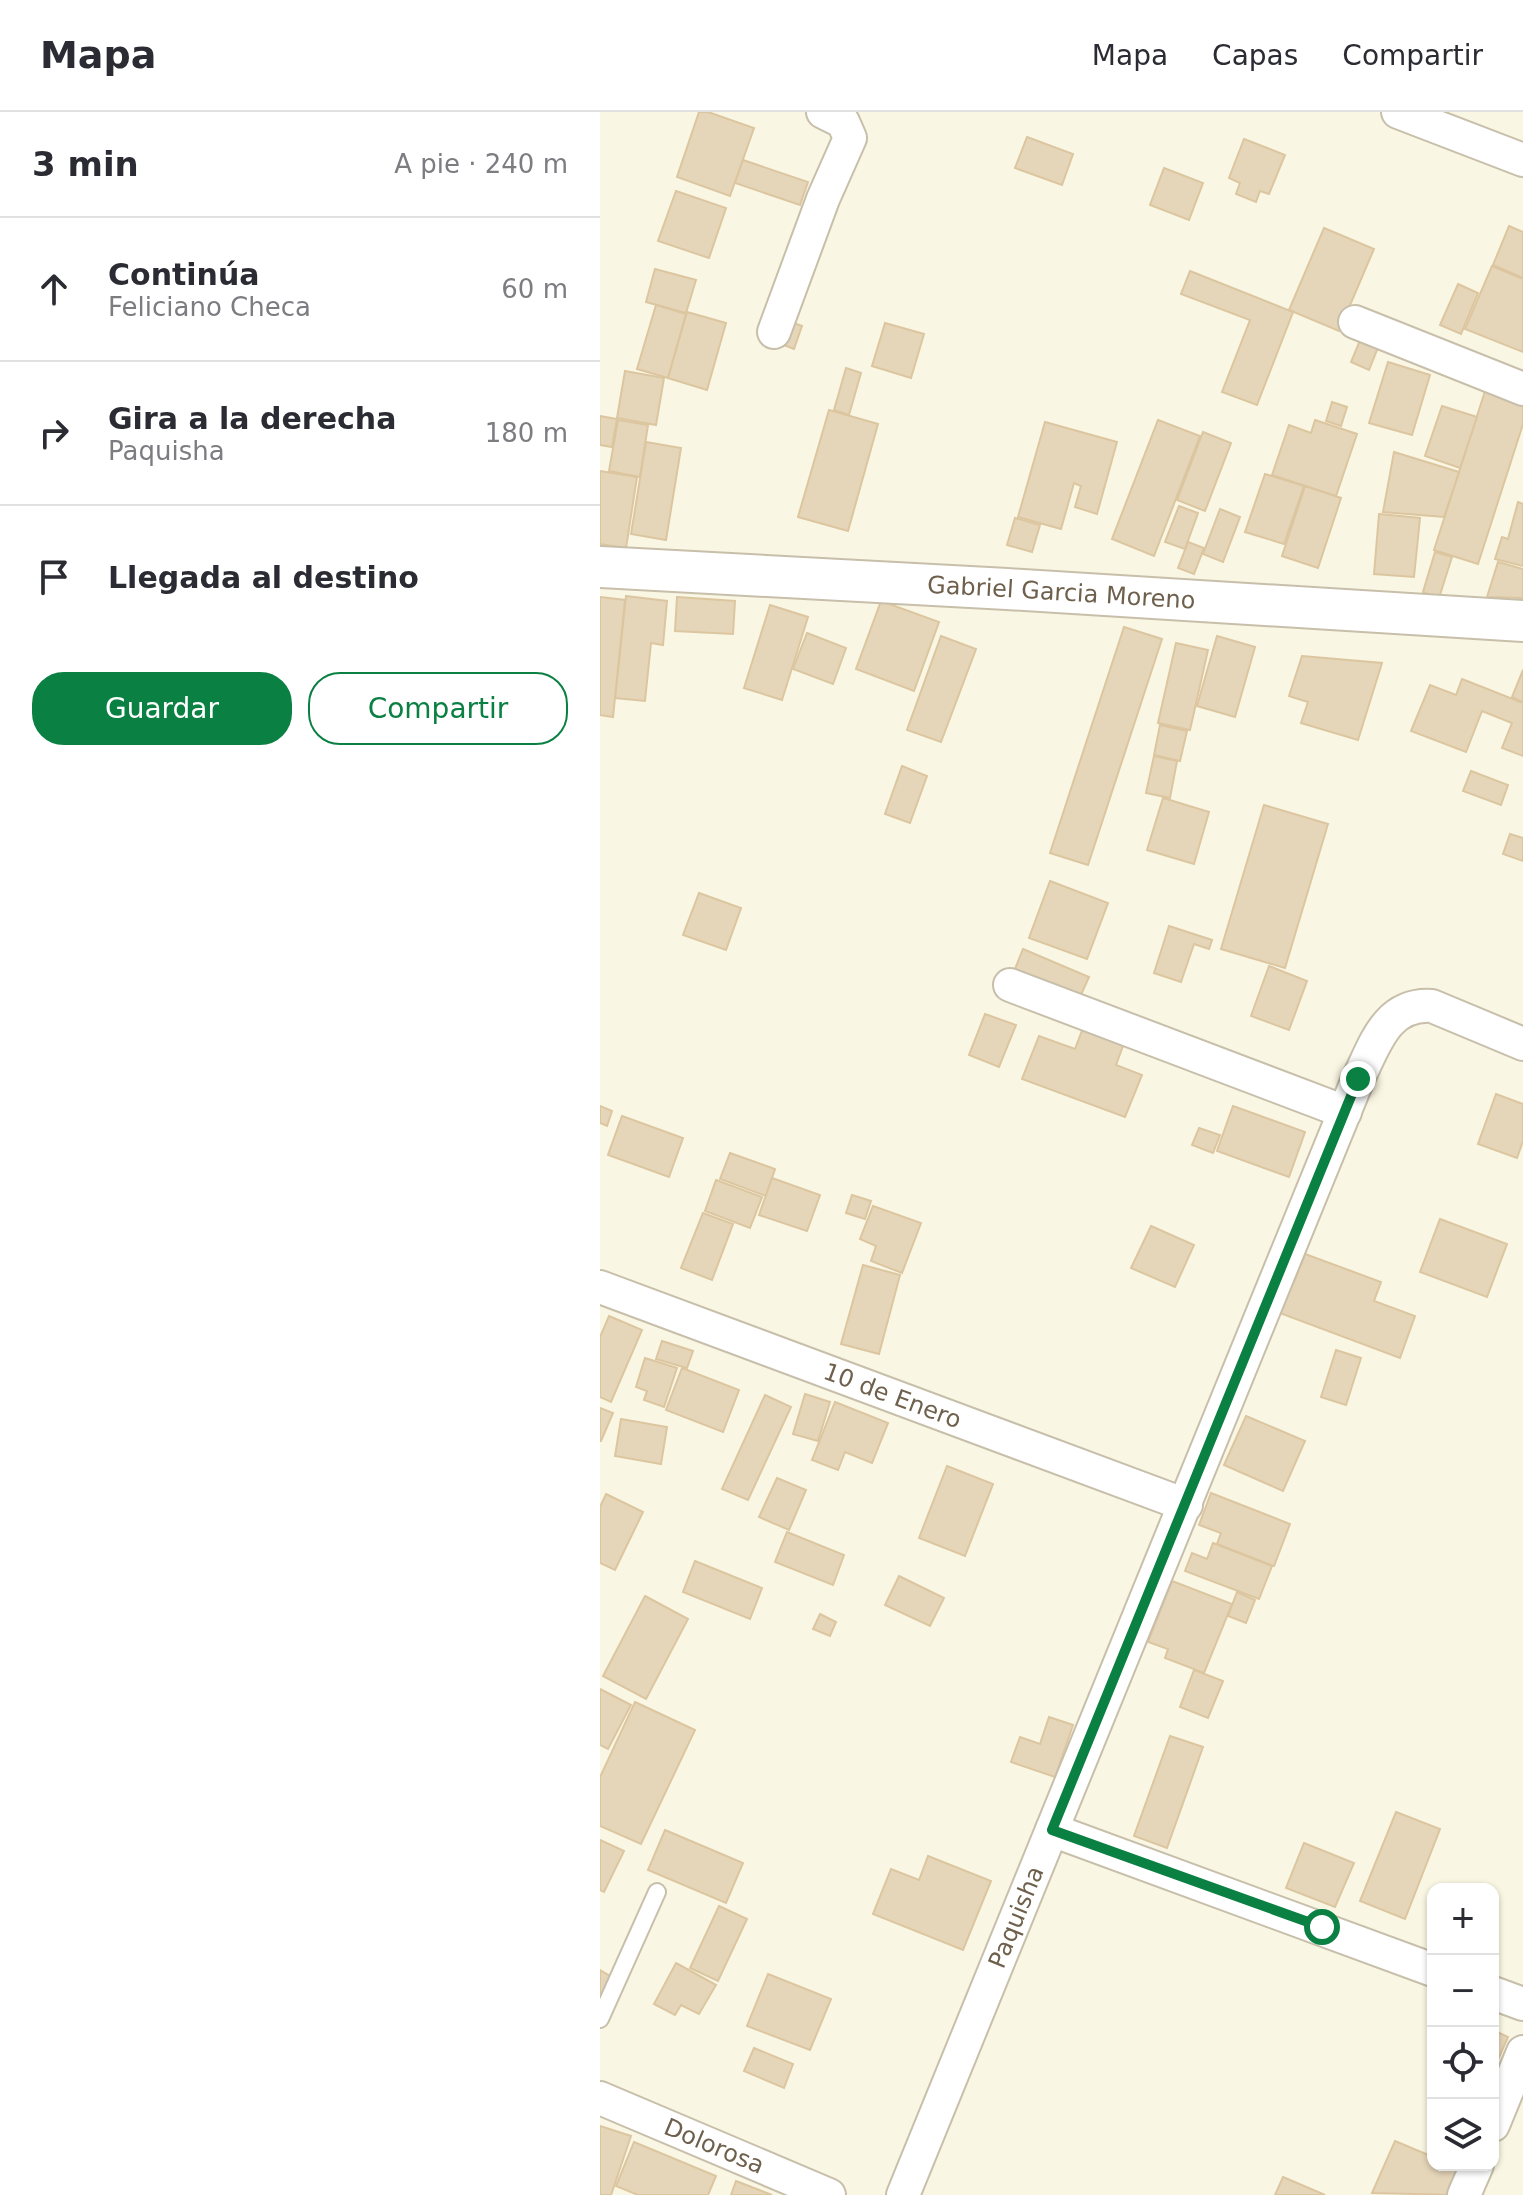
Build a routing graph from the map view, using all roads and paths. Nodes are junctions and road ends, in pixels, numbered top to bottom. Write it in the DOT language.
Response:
graph roads {
  1 [pos="823,112"];
  2 [pos="1398,112"];
  3 [pos="1523,160"];
  4 [pos="1355,322"];
  5 [pos="774,332"];
  6 [pos="1523,389"];
  7 [pos="600,567"];
  8 [pos="1523,621"];
  9 [pos="1010,985"];
  10 [pos="1523,1044"];
  11 [pos="1345,1112"];
  12 [pos="600,1287"];
  13 [pos="1186,1505"];
  14 [pos="1052,1830"];
  15 [pos="657,1892"];
  16 [pos="1427,1968"];
  17 [pos="1499,1995"];
  18 [pos="1523,2004"];
  19 [pos="600,2019"];
  20 [pos="1523,2052"];
  21 [pos="600,2098"];
  22 [pos="1499,2110"];
  23 [pos="1474,2171"];
  24 [pos="829,2195"];
  25 [pos="903,2195"];
  26 [pos="1464,2195"];
  1 -- 5 [label="street"];
  2 -- 3 [label="street"];
  4 -- 6 [label="street"];
  7 -- 8 [label="street, Gabriel Garcia Moreno"];
  9 -- 11 [label="street"];
  10 -- 11 [label="street, Paquisha"];
  11 -- 13 [label="street, Paquisha"];
  12 -- 13 [label="street, 10 de Enero"];
  13 -- 14 [label="street, Paquisha"];
  14 -- 16 [label="street"];
  14 -- 25 [label="street, Paquisha"];
  15 -- 19 [label="lane"];
  17 -- 18 [label="street"];
  20 -- 22 [label="street"];
  21 -- 24 [label="street, Dolorosa"];
  23 -- 26 [label="street"];
}
